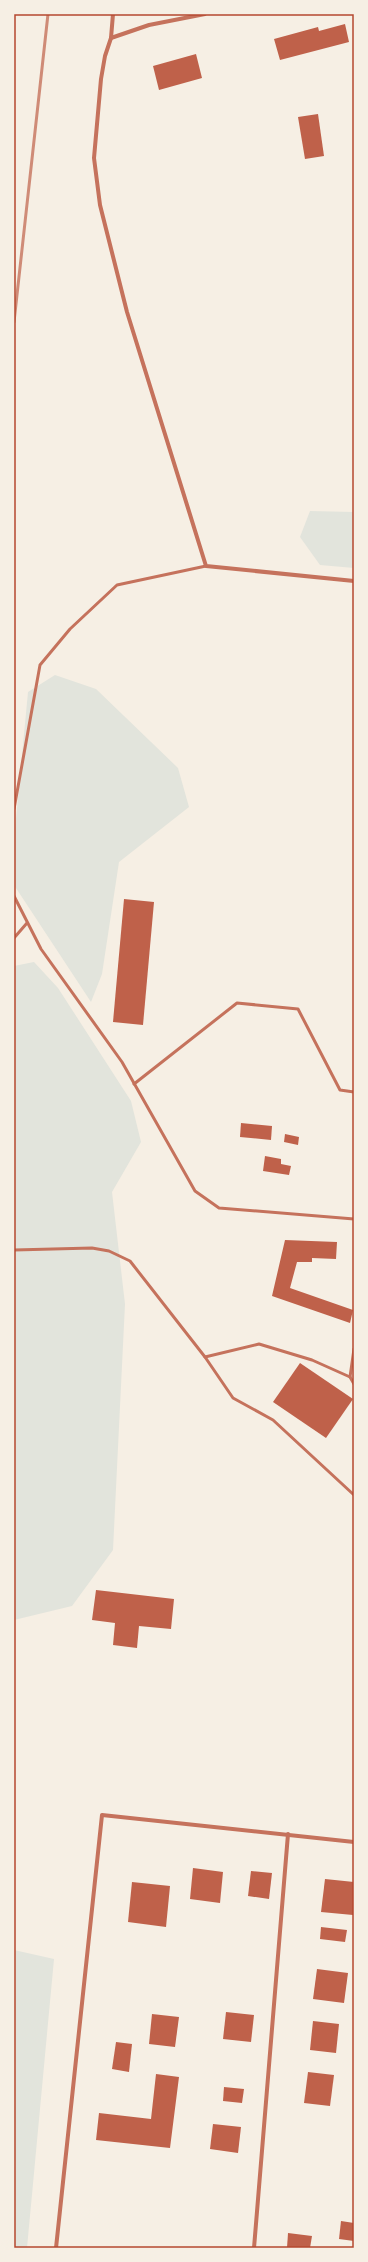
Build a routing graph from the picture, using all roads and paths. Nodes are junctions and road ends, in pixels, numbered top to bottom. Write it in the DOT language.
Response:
graph roads {
  1 [pos="114,14"];
  2 [pos="205,14"];
  3 [pos="111,38"];
  4 [pos="206,566"];
  5 [pos="354,581"];
  6 [pos="14,809"];
  7 [pos="14,896"];
  8 [pos="27,923"];
  9 [pos="14,938"];
  10 [pos="134,1084"];
  11 [pos="354,1092"];
  12 [pos="354,1219"];
  13 [pos="14,1250"];
  14 [pos="354,1349"];
  15 [pos="205,1357"];
  16 [pos="350,1377"];
  17 [pos="354,1384"];
  18 [pos="354,1495"];
  19 [pos="288,1834"];
  20 [pos="354,1842"];
  21 [pos="56,2248"];
  22 [pos="254,2248"];
  1 -- 3 [label="street"];
  2 -- 3 [label="street"];
  3 -- 4 [label="street"];
  4 -- 5 [label="street"];
  4 -- 6 [label="lane"];
  7 -- 8 [label="lane"];
  8 -- 9 [label="lane"];
  8 -- 10 [label="lane"];
  10 -- 11 [label="lane"];
  10 -- 12 [label="lane"];
  13 -- 15 [label="lane"];
  14 -- 16 [label="lane"];
  15 -- 16 [label="lane"];
  15 -- 18 [label="lane"];
  16 -- 17 [label="lane"];
  19 -- 20 [label="street"];
  19 -- 21 [label="street"];
  19 -- 22 [label="street"];
}
